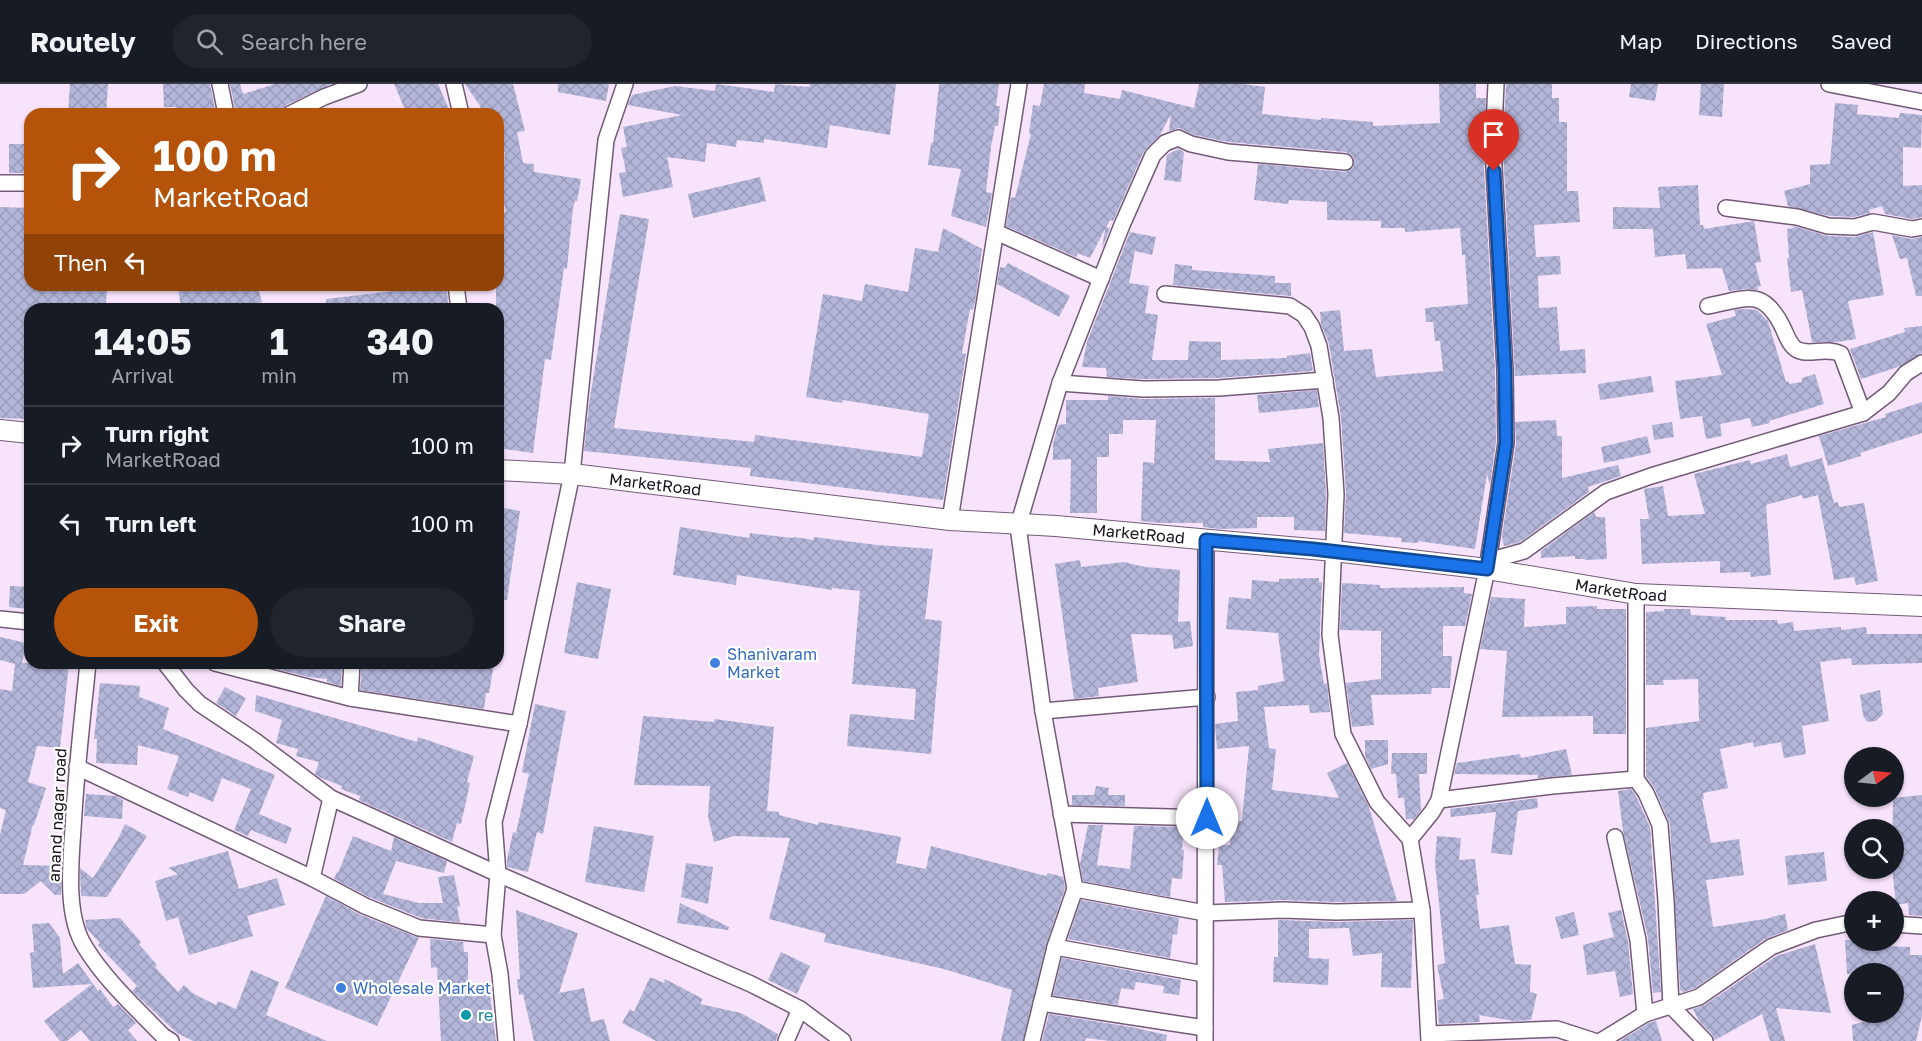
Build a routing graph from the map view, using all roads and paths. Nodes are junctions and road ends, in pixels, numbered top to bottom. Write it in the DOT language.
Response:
graph roads {
  1 [pos="220,84"];
  2 [pos="454,84"];
  3 [pos="624,84"];
  4 [pos="1020,84"];
  5 [pos="1496,84"];
  6 [pos="1829,84"];
  7 [pos="352,85"];
  8 [pos="1852,86"];
  9 [pos="1922,102"];
  10 [pos="225,108"];
  11 [pos="302,108"];
  12 [pos="460,108"];
  13 [pos="1344,162"];
  14 [pos="0,183"];
  15 [pos="24,183"];
  16 [pos="1726,207"];
  17 [pos="1922,227"];
  18 [pos="996,232"];
  19 [pos="1101,279"];
  20 [pos="1165,294"];
  21 [pos="1708,306"];
  22 [pos="1922,363"];
  23 [pos="1325,380"];
  24 [pos="1060,383"];
  25 [pos="1863,413"];
  26 [pos="0,430"];
  27 [pos="24,432"];
  28 [pos="504,470"];
  29 [pos="572,474"];
  30 [pos="950,520"];
  31 [pos="1018,526"];
  32 [pos="1206,540"];
  33 [pos="1334,551"];
  34 [pos="1488,565"];
  35 [pos="1636,594"];
  36 [pos="1922,606"];
  37 [pos="0,619"];
  38 [pos="24,621"];
  39 [pos="87,669"];
  40 [pos="170,669"];
  41 [pos="239,669"];
  42 [pos="352,669"];
  43 [pos="1207,697"];
  44 [pos="350,698"];
  45 [pos="1043,711"];
  46 [pos="519,724"];
  47 [pos="77,767"];
  48 [pos="1636,779"];
  49 [pos="331,798"];
  50 [pos="1439,800"];
  51 [pos="1060,813"];
  52 [pos="1207,818"];
  53 [pos="1615,837"];
  54 [pos="1410,839"];
  55 [pos="498,874"];
  56 [pos="312,878"];
  57 [pos="1075,889"];
  58 [pos="1422,909"];
  59 [pos="1205,913"];
  60 [pos="1844,924"];
  61 [pos="1904,925"];
  62 [pos="1922,926"];
  63 [pos="493,935"];
  64 [pos="1055,947"];
  65 [pos="1204,974"];
  66 [pos="1041,1003"];
  67 [pos="1671,1006"];
  68 [pos="800,1010"];
  69 [pos="1645,1014"];
  70 [pos="1205,1035"];
  71 [pos="1559,1035"];
  72 [pos="1429,1038"];
  73 [pos="171,1041"];
  74 [pos="506,1041"];
  75 [pos="786,1041"];
  76 [pos="843,1041"];
  77 [pos="1032,1041"];
  78 [pos="1594,1041"];
  79 [pos="1601,1041"];
  80 [pos="1705,1041"];
  1 -- 10 [label="street"];
  2 -- 12 [label="street"];
  3 -- 29 [label="street"];
  4 -- 18 [label="street"];
  5 -- 34 [label="street"];
  6 -- 8 [label="street"];
  7 -- 11 [label="street"];
  8 -- 9 [label="street"];
  13 -- 19 [label="street"];
  14 -- 15 [label="street"];
  16 -- 17 [label="street"];
  18 -- 19 [label="street"];
  18 -- 30 [label="street"];
  19 -- 24 [label="street"];
  20 -- 23 [label="street"];
  21 -- 25 [label="street"];
  22 -- 25 [label="street"];
  23 -- 24 [label="street"];
  23 -- 33 [label="street"];
  24 -- 31 [label="street"];
  25 -- 34 [label="street"];
  26 -- 27 [label="street"];
  28 -- 29 [label="street, MarketRoad"];
  29 -- 30 [label="street, MarketRoad"];
  29 -- 46 [label="street"];
  30 -- 31 [label="street, MarketRoad"];
  31 -- 32 [label="street, MarketRoad"];
  31 -- 45 [label="street"];
  32 -- 33 [label="street, MarketRoad"];
  32 -- 43 [label="street"];
  33 -- 34 [label="street, MarketRoad"];
  33 -- 54 [label="street"];
  34 -- 35 [label="street, MarketRoad"];
  34 -- 50 [label="street"];
  35 -- 36 [label="street, MarketRoad"];
  35 -- 48 [label="street"];
  37 -- 38 [label="street"];
  39 -- 47 [label="street, anand nagar road"];
  40 -- 49 [label="street"];
  41 -- 44 [label="street"];
  42 -- 44 [label="street"];
  43 -- 45 [label="street"];
  43 -- 52 [label="street"];
  44 -- 46 [label="street"];
  45 -- 51 [label="street"];
  46 -- 55 [label="street"];
  47 -- 56 [label="street"];
  47 -- 73 [label="street, anand nagar road"];
  48 -- 50 [label="street"];
  48 -- 67 [label="street"];
  49 -- 55 [label="street"];
  49 -- 56 [label="street"];
  50 -- 54 [label="street"];
  51 -- 52 [label="street"];
  51 -- 57 [label="street"];
  52 -- 59 [label="street"];
  53 -- 69 [label="street"];
  54 -- 58 [label="street"];
  55 -- 63 [label="street"];
  55 -- 68 [label="street"];
  56 -- 63 [label="street"];
  57 -- 59 [label="street"];
  57 -- 64 [label="street"];
  58 -- 59 [label="street"];
  58 -- 72 [label="street"];
  59 -- 65 [label="street"];
  60 -- 67 [label="street"];
  61 -- 62 [label="street"];
  63 -- 74 [label="street"];
  64 -- 65 [label="street"];
  64 -- 66 [label="street"];
  65 -- 70 [label="street"];
  66 -- 70 [label="street"];
  66 -- 77 [label="street"];
  67 -- 69 [label="street"];
  67 -- 80 [label="street"];
  68 -- 75 [label="street"];
  68 -- 76 [label="street"];
  69 -- 79 [label="street"];
  71 -- 72 [label="street"];
  71 -- 78 [label="street"];
}
